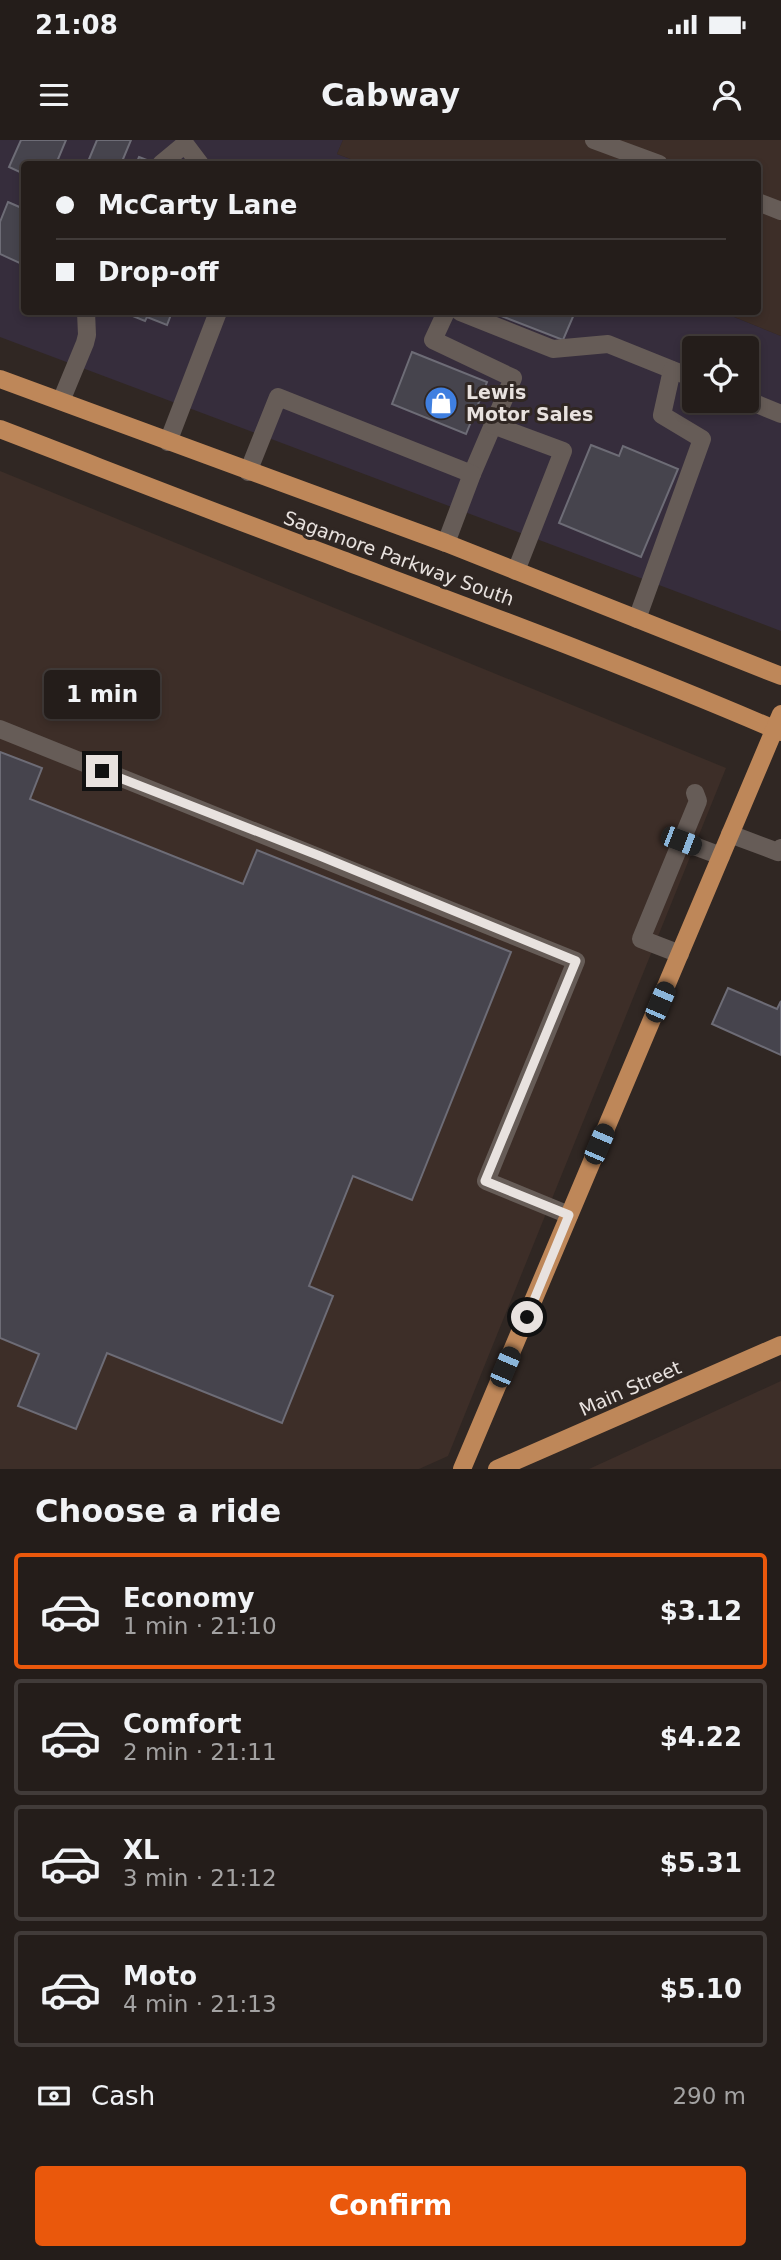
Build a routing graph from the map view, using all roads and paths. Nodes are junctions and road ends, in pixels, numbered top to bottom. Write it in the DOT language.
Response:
graph roads {
  1 [pos="594,140"];
  2 [pos="165,161"];
  3 [pos="198,161"];
  4 [pos="651,161"];
  5 [pos="761,203"];
  6 [pos="781,211"];
  7 [pos="86,315"];
  8 [pos="217,315"];
  9 [pos="445,315"];
  10 [pos="468,315"];
  11 [pos="672,370"];
  12 [pos="682,374"];
  13 [pos="0,379"];
  14 [pos="61,401"];
  15 [pos="759,405"];
  16 [pos="781,414"];
  17 [pos="493,425"];
  18 [pos="0,429"];
  19 [pos="168,442"];
  20 [pos="248,472"];
  21 [pos="472,474"];
  22 [pos="446,543"];
  23 [pos="516,571"];
  24 [pos="637,619"];
  25 [pos="781,676"];
  26 [pos="779,725"];
  27 [pos="0,729"];
  28 [pos="695,793"];
  29 [pos="730,834"];
  30 [pos="681,841"];
  31 [pos="781,848"];
  32 [pos="721,856"];
  33 [pos="680,954"];
  34 [pos="569,1215"];
  35 [pos="781,1345"];
  36 [pos="462,1469"];
  37 [pos="497,1469"];
  1 -- 4 [label="lane"];
  2 -- 3 [label="lane"];
  5 -- 6 [label="lane"];
  7 -- 14 [label="lane"];
  8 -- 19 [label="lane"];
  9 -- 17 [label="lane"];
  10 -- 11 [label="lane"];
  11 -- 12 [label="lane"];
  11 -- 24 [label="lane"];
  13 -- 14 [label="main road, Sagamore Parkway South"];
  14 -- 19 [label="main road, Sagamore Parkway South"];
  15 -- 16 [label="lane"];
  17 -- 21 [label="lane"];
  17 -- 23 [label="lane"];
  18 -- 26 [label="main road, Sagamore Parkway South"];
  19 -- 20 [label="main road, Sagamore Parkway South"];
  20 -- 21 [label="lane"];
  20 -- 22 [label="main road, Sagamore Parkway South"];
  21 -- 22 [label="lane"];
  22 -- 23 [label="main road, Sagamore Parkway South"];
  23 -- 24 [label="main road, Sagamore Parkway South"];
  24 -- 25 [label="main road, Sagamore Parkway South"];
  26 -- 29 [label="main road"];
  27 -- 34 [label="lane"];
  28 -- 30 [label="lane"];
  29 -- 31 [label="lane"];
  29 -- 32 [label="main road"];
  30 -- 32 [label="lane"];
  30 -- 33 [label="lane"];
  32 -- 33 [label="main road"];
  33 -- 34 [label="main road"];
  34 -- 36 [label="main road"];
  35 -- 37 [label="main road, Main Street"];
}
